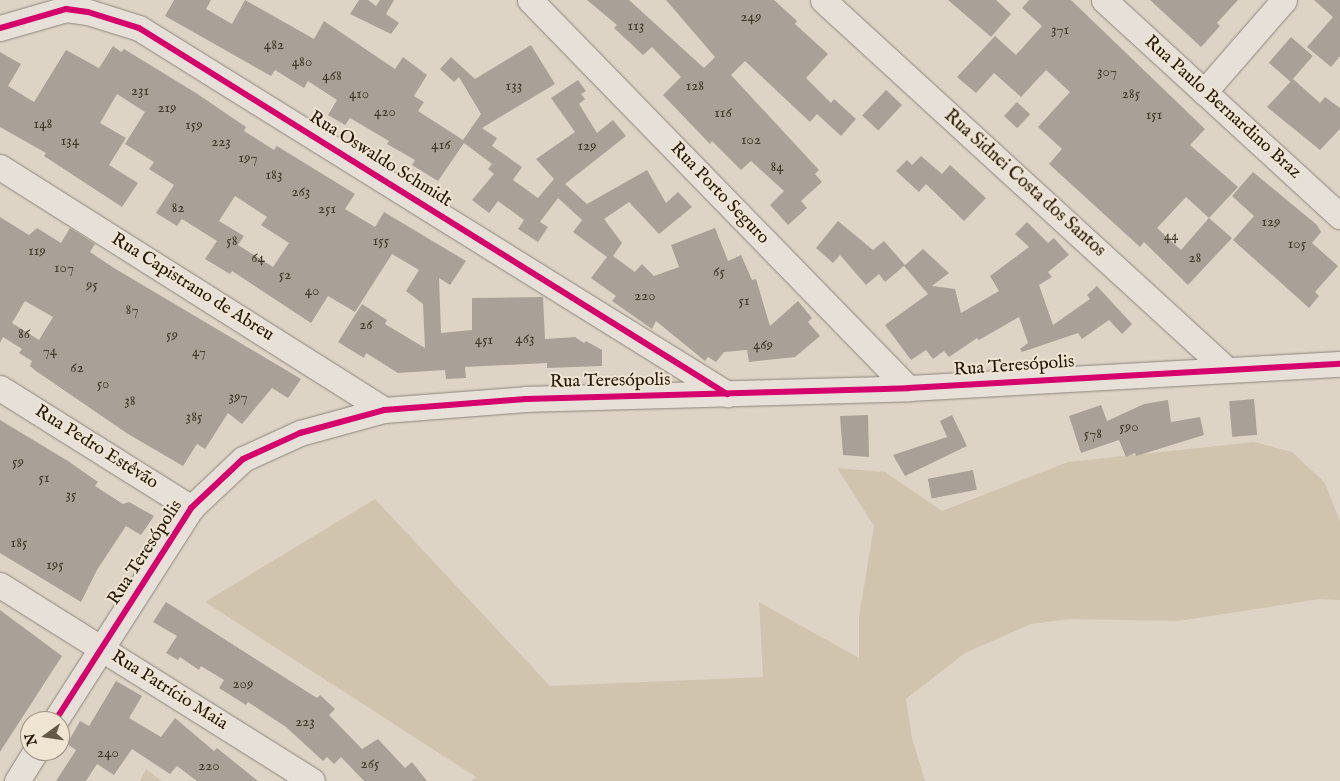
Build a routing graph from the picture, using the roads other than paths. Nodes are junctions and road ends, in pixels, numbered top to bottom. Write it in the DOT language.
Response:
graph roads {
  1 [pos="530,0"];
  2 [pos="823,0"];
  3 [pos="1104,0"];
  4 [pos="1284,0"];
  5 [pos="0,28"];
  6 [pos="1204,92"];
  7 [pos="0,167"];
  8 [pos="1340,216"];
  9 [pos="1340,364"];
  10 [pos="1225,368"];
  11 [pos="0,388"];
  12 [pos="908,388"];
  13 [pos="727,394"];
  14 [pos="384,410"];
  15 [pos="191,508"];
  16 [pos="0,585"];
  17 [pos="102,649"];
  18 [pos="62,711"];
  19 [pos="30,761"];
  20 [pos="17,781"];
  21 [pos="312,781"];
  1 -- 12 [label="street, Rua Porto Seguro"];
  2 -- 10 [label="street, Rua Sidnei Costa dos Santos"];
  3 -- 6 [label="street, Rua Paulo Bernardino Braz"];
  4 -- 6 [label="street"];
  5 -- 13 [label="street, Rua Oswaldo Schmidt"];
  6 -- 8 [label="street, Rua Paulo Bernardino Braz"];
  7 -- 14 [label="street, Rua Capistrano de Abreu"];
  9 -- 10 [label="street, Rua Teresópolis"];
  10 -- 12 [label="street, Rua Teresópolis"];
  11 -- 15 [label="street, Rua Pedro Estêvão"];
  12 -- 13 [label="street, Rua Teresópolis"];
  13 -- 14 [label="street, Rua Teresópolis"];
  14 -- 15 [label="street, Rua Teresópolis"];
  15 -- 17 [label="street, Rua Teresópolis"];
  16 -- 17 [label="street, Rua Patrício Maia"];
  17 -- 18 [label="street, Rua Teresópolis"];
  17 -- 21 [label="street, Rua Patrício Maia"];
  19 -- 20 [label="street"];
}
